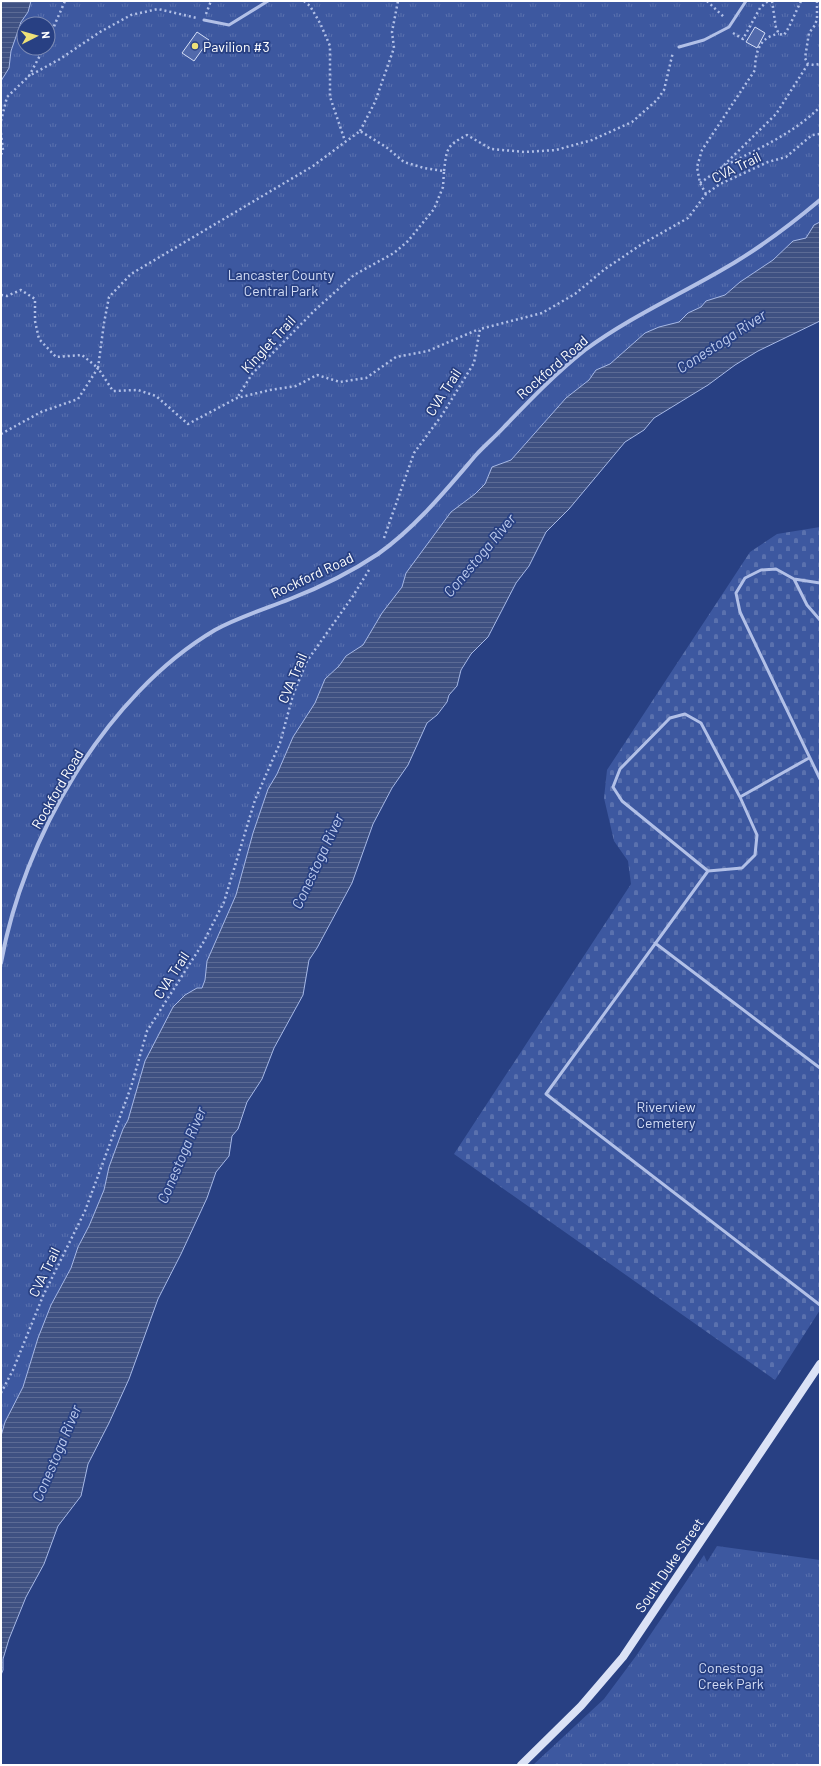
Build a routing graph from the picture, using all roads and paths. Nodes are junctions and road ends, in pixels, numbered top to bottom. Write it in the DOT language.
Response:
graph roads {
  1 [pos="65,1"];
  2 [pos="211,1"];
  3 [pos="268,1"];
  4 [pos="304,1"];
  5 [pos="398,1"];
  6 [pos="707,1"];
  7 [pos="746,1"];
  8 [pos="768,1"];
  9 [pos="772,1"];
  10 [pos="801,1"];
  11 [pos="817,1"];
  12 [pos="204,20"];
  13 [pos="56,22"];
  14 [pos="732,23"];
  15 [pos="725,28"];
  16 [pos="779,34"];
  17 [pos="679,47"];
  18 [pos="40,56"];
  19 [pos="808,64"];
  20 [pos="820,64"];
  21 [pos="29,76"];
  22 [pos="820,107"];
  23 [pos="1,122"];
  24 [pos="360,131"];
  25 [pos="1,133"];
  26 [pos="820,134"];
  27 [pos="345,141"];
  28 [pos="1,154"];
  29 [pos="720,169"];
  30 [pos="444,171"];
  31 [pos="700,183"];
  32 [pos="706,194"];
  33 [pos="820,200"];
  34 [pos="1,295"];
  35 [pos="480,329"];
  36 [pos="98,368"];
  37 [pos="236,398"];
  38 [pos="1,434"];
  39 [pos="379,553"];
  40 [pos="794,579"];
  41 [pos="820,583"];
  42 [pos="820,620"];
  43 [pos="810,758"];
  44 [pos="820,779"];
  45 [pos="740,797"];
  46 [pos="708,871"];
  47 [pos="656,943"];
  48 [pos="1,963"];
  49 [pos="820,1068"];
  50 [pos="820,1305"];
  51 [pos="820,1364"];
  52 [pos="1,1393"];
  53 [pos="521,1765"];
  1 -- 13 [label="path"];
  2 -- 12 [label="path"];
  3 -- 12 [label="lane"];
  4 -- 27 [label="path"];
  5 -- 24 [label="path"];
  6 -- 14 [label="path"];
  7 -- 14 [label="lane"];
  8 -- 15 [label="path"];
  9 -- 16 [label="path"];
  10 -- 16 [label="path"];
  11 -- 19 [label="path"];
  12 -- 21 [label="path"];
  14 -- 15 [label="lane"];
  15 -- 17 [label="lane"];
  16 -- 31 [label="path"];
  17 -- 30 [label="path, Kinglet Trail"];
  18 -- 21 [label="path"];
  19 -- 20 [label="path"];
  19 -- 29 [label="path"];
  21 -- 23 [label="path"];
  22 -- 29 [label="path"];
  24 -- 27 [label="path"];
  24 -- 30 [label="path"];
  25 -- 28 [label="path"];
  26 -- 32 [label="path, CVA Trail"];
  27 -- 36 [label="path"];
  29 -- 31 [label="path"];
  30 -- 37 [label="path, Kinglet Trail"];
  31 -- 32 [label="path"];
  32 -- 35 [label="path, CVA Trail"];
  33 -- 39 [label="street, Rockford Road"];
  34 -- 36 [label="path"];
  35 -- 37 [label="path"];
  35 -- 39 [label="path, CVA Trail"];
  36 -- 37 [label="path"];
  36 -- 38 [label="path"];
  39 -- 48 [label="street, Rockford Road"];
  39 -- 52 [label="path, CVA Trail"];
  40 -- 41 [label="lane"];
  40 -- 42 [label="lane"];
  40 -- 43 [label="lane"];
  43 -- 44 [label="lane"];
  43 -- 45 [label="lane"];
  45 -- 46 [label="lane"];
  45 -- 46 [label="lane"];
  46 -- 47 [label="lane"];
  47 -- 49 [label="lane"];
  47 -- 50 [label="lane"];
  51 -- 53 [label="main road, South Duke Street"];
}
